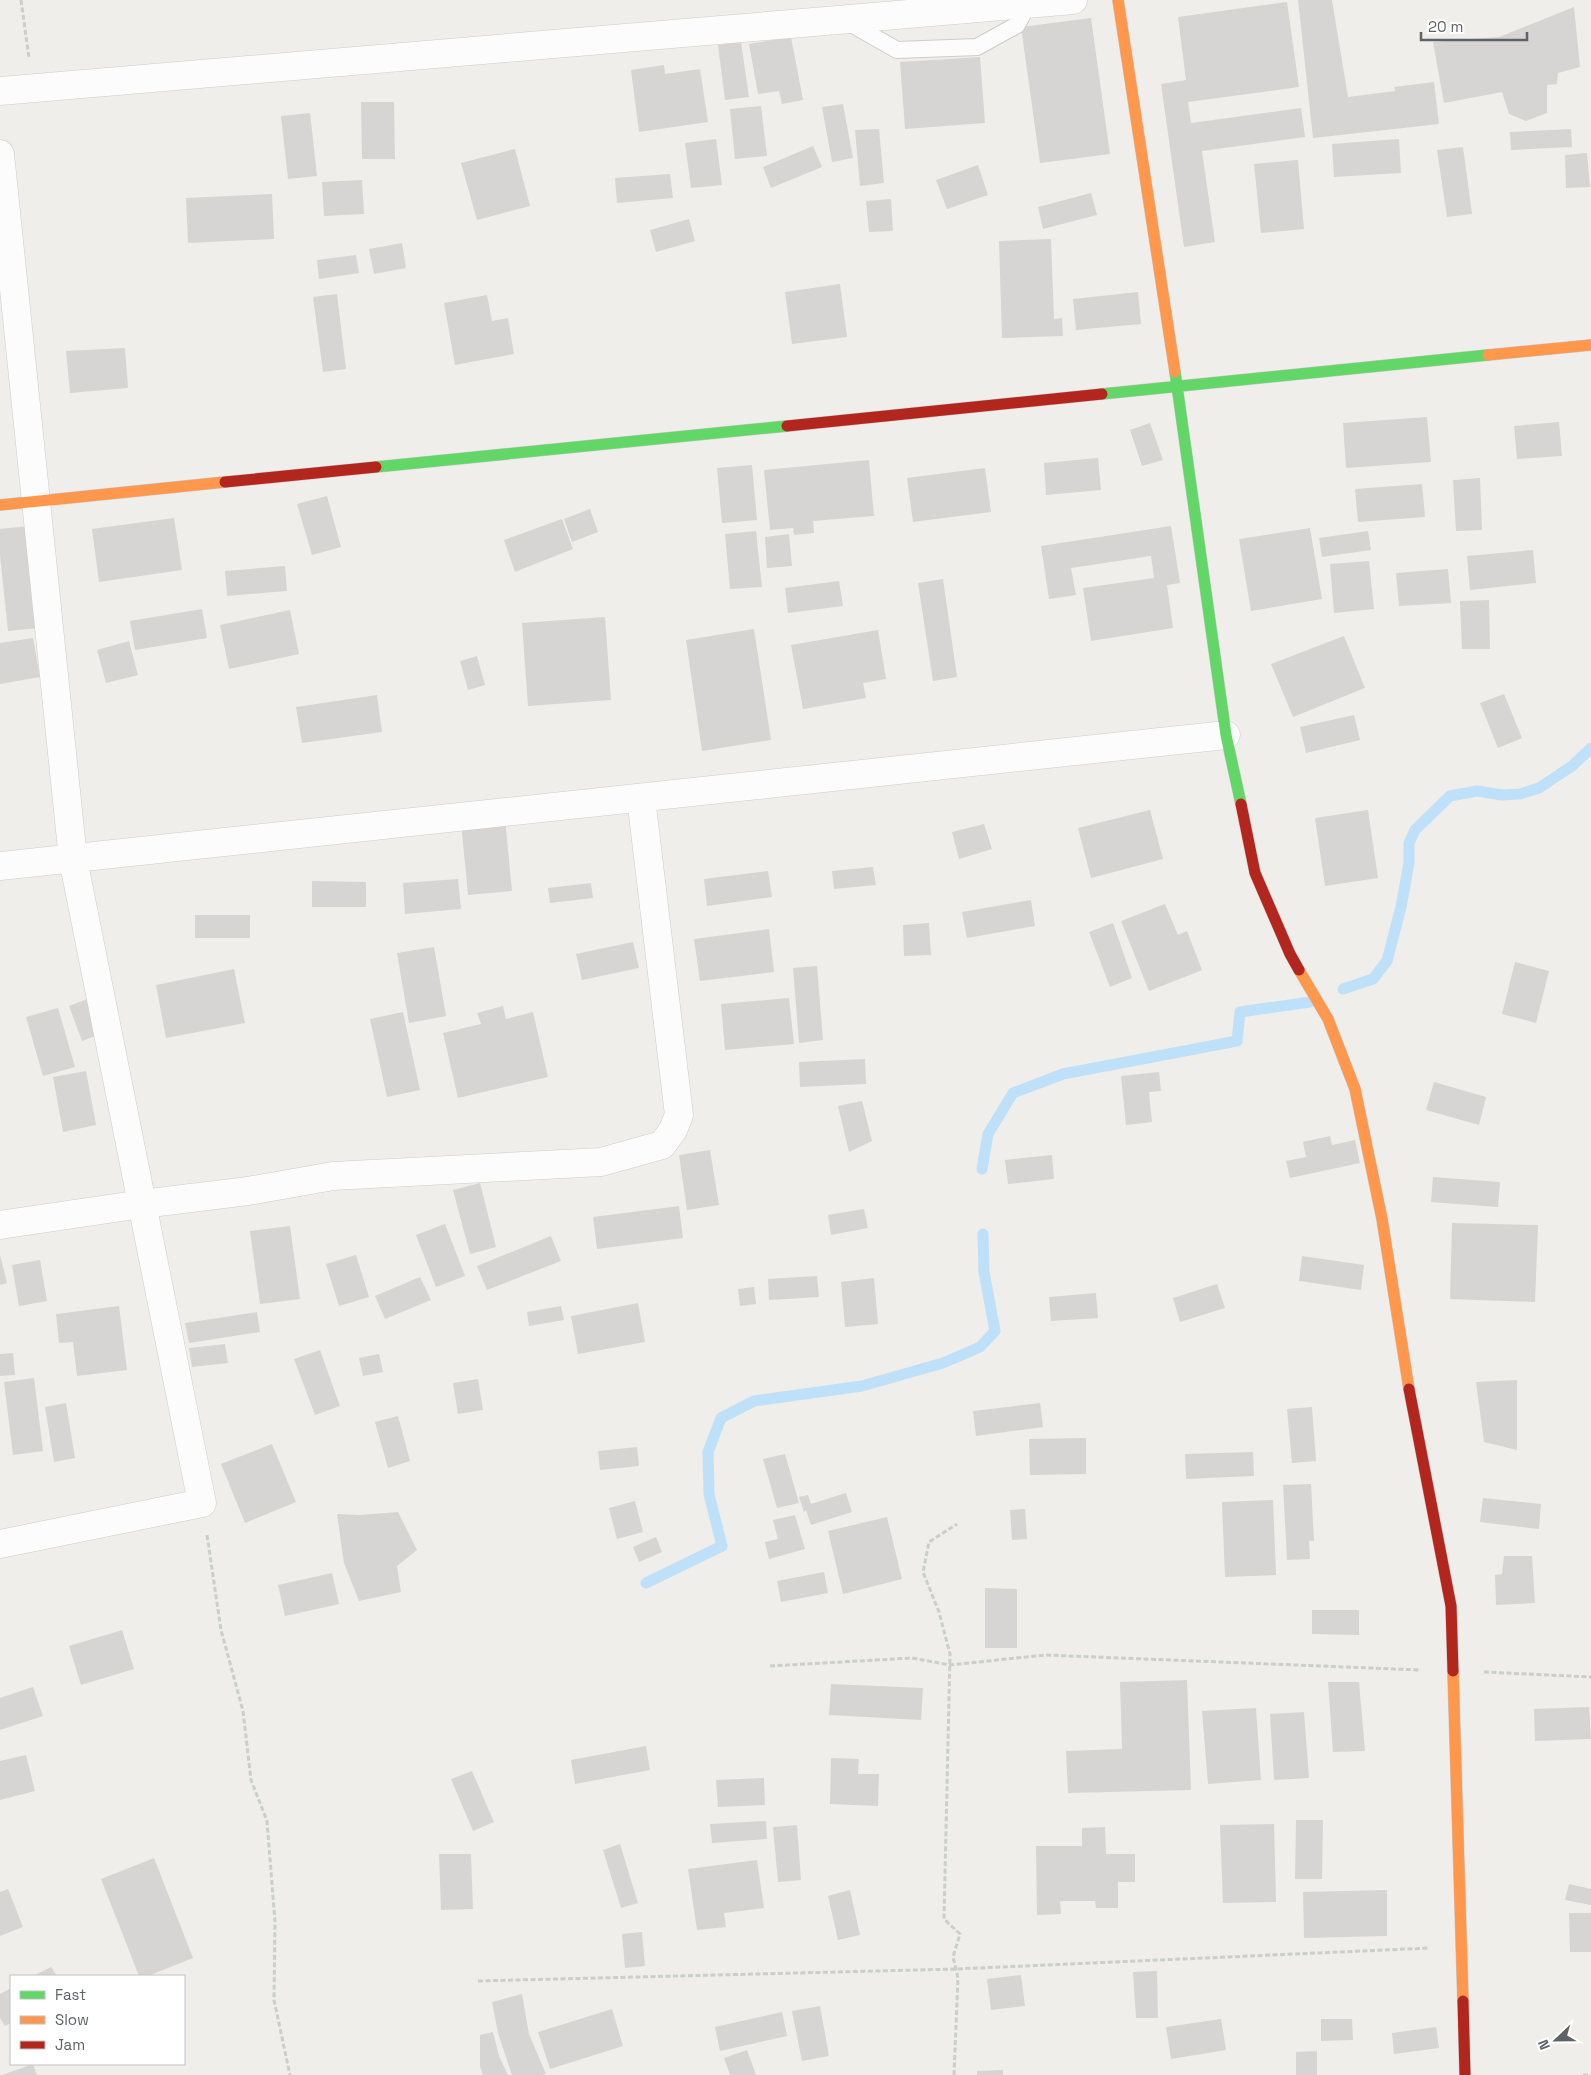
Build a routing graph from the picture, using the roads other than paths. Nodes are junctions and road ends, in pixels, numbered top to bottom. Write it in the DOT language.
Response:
graph roads {
  1 [pos="1073,0"];
  2 [pos="1118,0"];
  3 [pos="1028,4"];
  4 [pos="844,20"];
  5 [pos="0,91"];
  6 [pos="0,154"];
  7 [pos="1591,345"];
  8 [pos="1177,387"];
  9 [pos="35,502"];
  10 [pos="0,505"];
  11 [pos="1226,735"];
  12 [pos="641,798"];
  13 [pos="73,859"];
  14 [pos="0,866"];
  15 [pos="142,1204"];
  16 [pos="0,1225"];
  17 [pos="0,1544"];
  18 [pos="1465,2075"];
  1 -- 3 [label="street"];
  2 -- 8 [label="street"];
  3 -- 4 [label="street"];
  3 -- 4 [label="lane"];
  4 -- 5 [label="street"];
  6 -- 9 [label="street"];
  7 -- 8 [label="street"];
  8 -- 9 [label="street"];
  8 -- 11 [label="street"];
  9 -- 10 [label="street"];
  9 -- 13 [label="street"];
  11 -- 12 [label="street"];
  11 -- 18 [label="street"];
  12 -- 13 [label="street"];
  12 -- 15 [label="street"];
  13 -- 14 [label="street"];
  13 -- 15 [label="street"];
  15 -- 16 [label="street"];
  15 -- 17 [label="street"];
}
